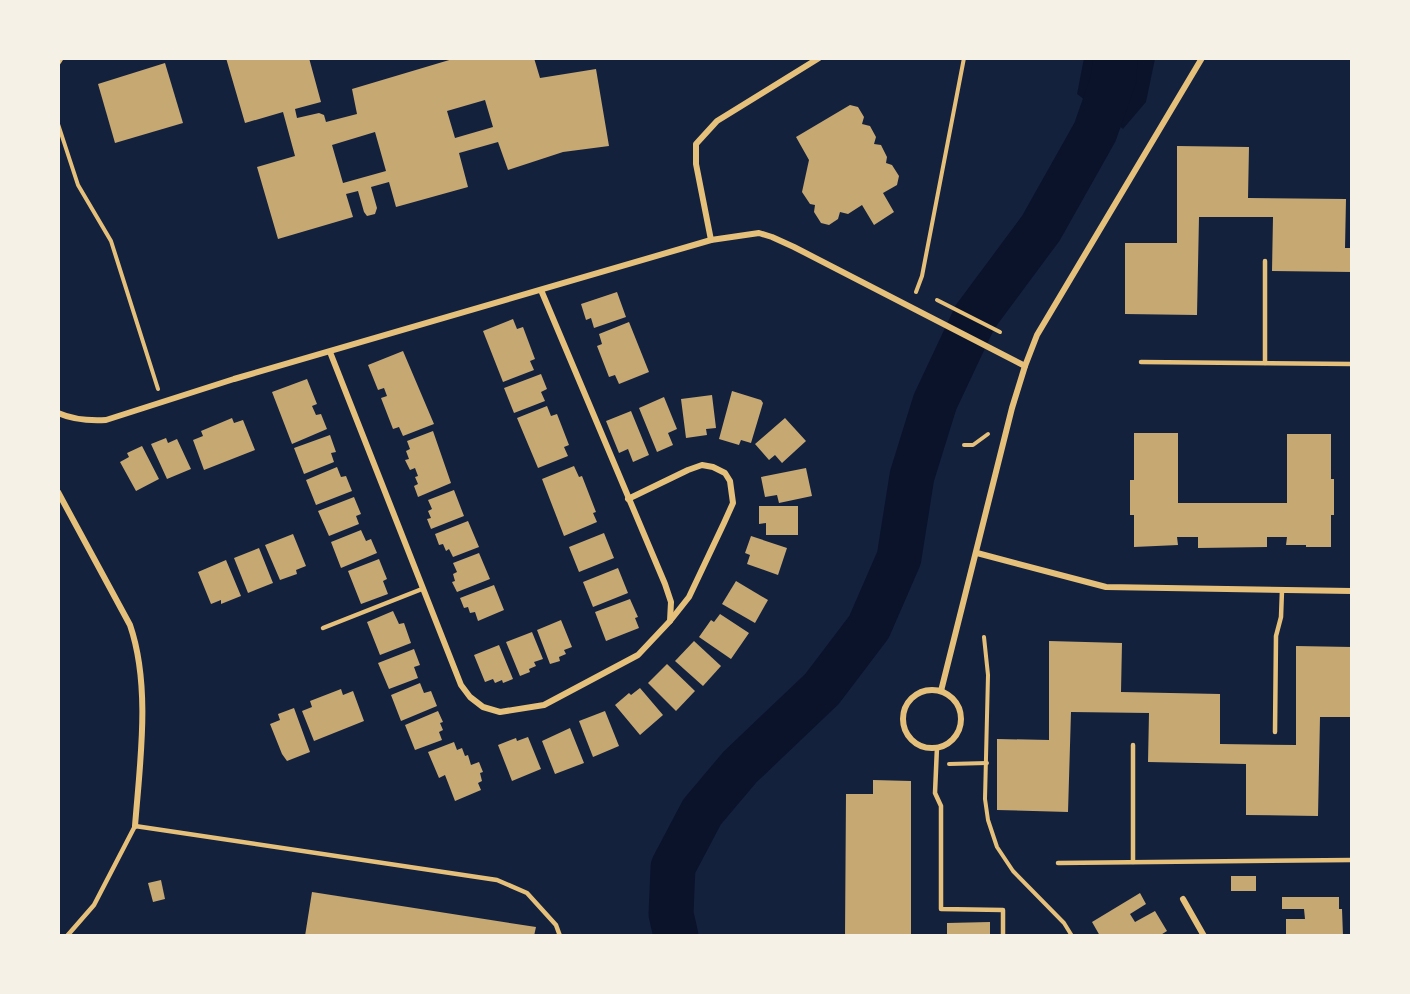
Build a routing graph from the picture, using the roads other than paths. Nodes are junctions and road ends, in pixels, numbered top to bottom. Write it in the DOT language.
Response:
graph roads {
  1 [pos="819,58"];
  2 [pos="1202,58"];
  3 [pos="711,240"];
  4 [pos="1265,261"];
  5 [pos="541,290"];
  6 [pos="330,352"];
  7 [pos="1141,362"];
  8 [pos="1265,363"];
  9 [pos="1352,364"];
  10 [pos="1024,366"];
  11 [pos="58,413"];
  12 [pos="58,492"];
  13 [pos="628,499"];
  14 [pos="977,553"];
  15 [pos="422,589"];
  16 [pos="1282,590"];
  17 [pos="1352,591"];
  18 [pos="670,621"];
  19 [pos="323,628"];
  20 [pos="941,691"];
  21 [pos="1275,732"];
  22 [pos="1133,745"];
  23 [pos="937,747"];
  24 [pos="135,826"];
  25 [pos="1352,860"];
  26 [pos="1133,862"];
  27 [pos="1058,863"];
  28 [pos="1183,899"];
  29 [pos="67,936"];
  30 [pos="560,936"];
  31 [pos="1003,936"];
  32 [pos="1204,936"];
  1 -- 3 [label="street"];
  2 -- 10 [label="street"];
  3 -- 5 [label="street"];
  3 -- 10 [label="street"];
  4 -- 8 [label="lane"];
  5 -- 6 [label="street"];
  5 -- 13 [label="street"];
  6 -- 11 [label="street"];
  6 -- 15 [label="street"];
  7 -- 8 [label="lane"];
  8 -- 9 [label="lane"];
  10 -- 14 [label="street"];
  12 -- 24 [label="street"];
  13 -- 18 [label="street"];
  13 -- 18 [label="street"];
  14 -- 16 [label="street"];
  14 -- 20 [label="street"];
  15 -- 18 [label="street"];
  15 -- 19 [label="lane"];
  16 -- 17 [label="street"];
  16 -- 21 [label="lane"];
  20 -- 23 [label="street"];
  20 -- 23 [label="street"];
  22 -- 26 [label="lane"];
  23 -- 31 [label="lane"];
  24 -- 29 [label="lane"];
  24 -- 30 [label="lane"];
  25 -- 26 [label="lane"];
  26 -- 27 [label="lane"];
  28 -- 32 [label="street"];
}
